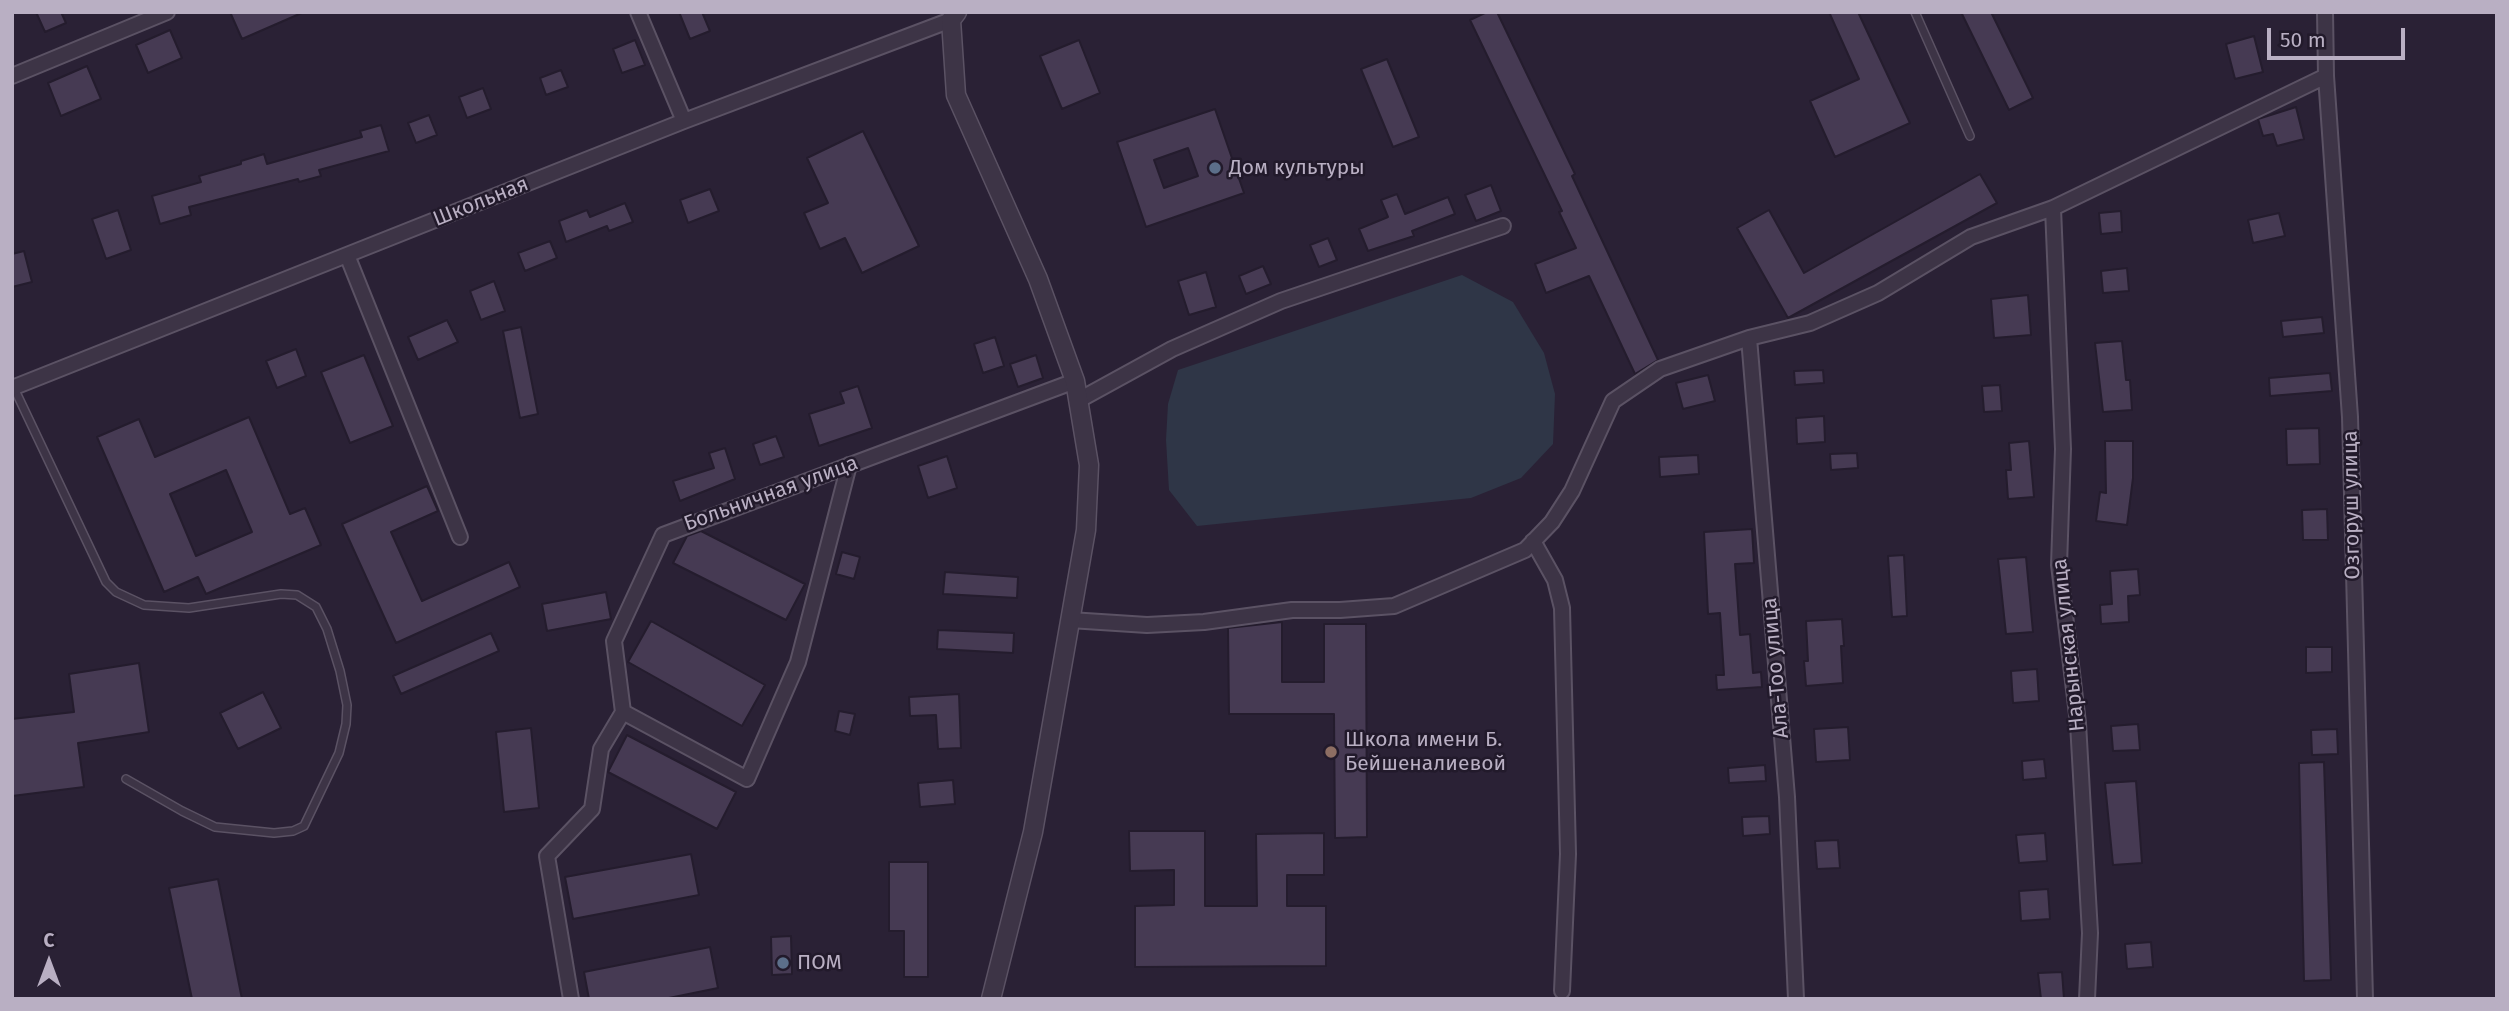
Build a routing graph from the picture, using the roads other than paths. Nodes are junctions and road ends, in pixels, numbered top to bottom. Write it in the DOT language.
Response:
graph roads {
  1 [pos="167,12"];
  2 [pos="638,12"];
  3 [pos="1915,12"];
  4 [pos="2325,12"];
  5 [pos="954,16"];
  6 [pos="12,76"];
  7 [pos="2326,76"];
  8 [pos="684,121"];
  9 [pos="1970,136"];
  10 [pos="2053,208"];
  11 [pos="1503,226"];
  12 [pos="346,255"];
  13 [pos="1749,338"];
  14 [pos="1075,381"];
  15 [pos="13,387"];
  16 [pos="1079,400"];
  17 [pos="849,465"];
  18 [pos="460,537"];
  19 [pos="1533,541"];
  20 [pos="1070,620"];
  21 [pos="623,712"];
  22 [pos="126,779"];
  23 [pos="1562,991"];
  24 [pos="571,999"];
  25 [pos="991,999"];
  26 [pos="1796,999"];
  27 [pos="2087,999"];
  28 [pos="2365,999"];
  1 -- 6 [label="street"];
  2 -- 8 [label="street"];
  3 -- 9 [label="lane"];
  4 -- 7 [label="street, Озгоруш улица"];
  5 -- 8 [label="street, Школьная"];
  5 -- 14 [label="street"];
  7 -- 10 [label="street"];
  7 -- 28 [label="street, Озгоруш улица"];
  8 -- 12 [label="street, Школьная"];
  10 -- 13 [label="street"];
  10 -- 27 [label="street, Нарынская улица"];
  11 -- 16 [label="street"];
  12 -- 15 [label="street, Школьная"];
  12 -- 18 [label="street"];
  13 -- 19 [label="street"];
  13 -- 26 [label="street, Ала-Тоо улица"];
  14 -- 16 [label="street"];
  14 -- 17 [label="street, Больничная улица"];
  15 -- 22 [label="lane"];
  16 -- 20 [label="street"];
  17 -- 21 [label="street, Больничная улица"];
  17 -- 21 [label="street"];
  19 -- 20 [label="street"];
  19 -- 23 [label="street"];
  20 -- 25 [label="street"];
  21 -- 24 [label="street"];
}
